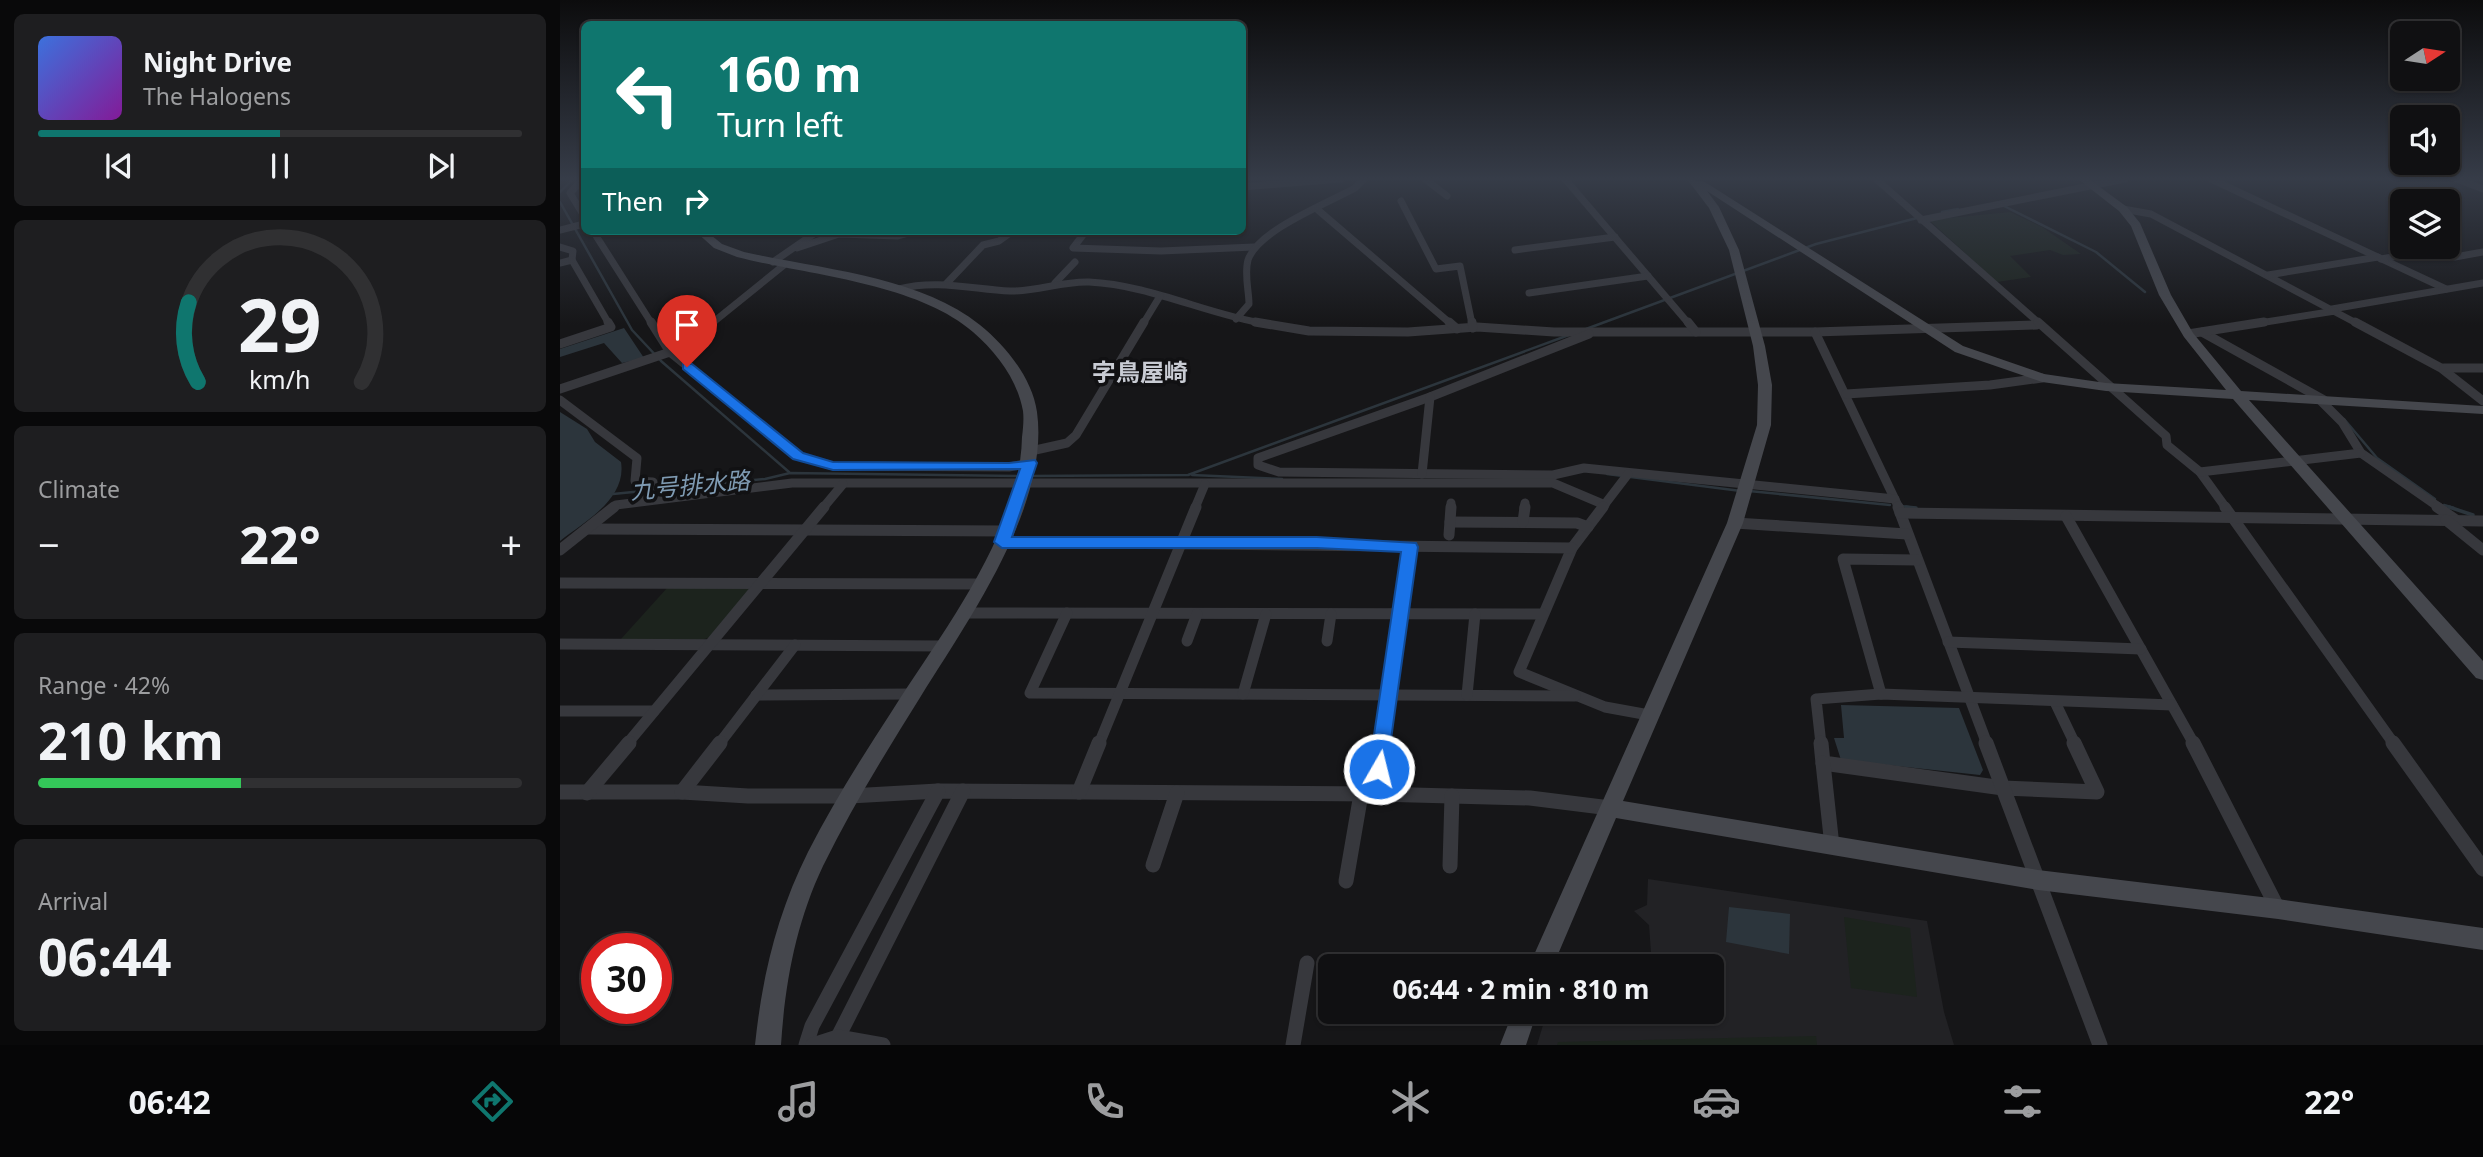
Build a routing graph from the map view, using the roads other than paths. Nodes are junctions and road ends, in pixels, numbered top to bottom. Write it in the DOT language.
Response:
graph roads {
  1 [pos="1281,228"];
  2 [pos="1339,228"];
  3 [pos="1415,228"];
  4 [pos="1607,228"];
  5 [pos="1725,228"];
  6 [pos="1769,228"];
  7 [pos="1930,228"];
  8 [pos="2138,228"];
  9 [pos="2177,228"];
  10 [pos="2315,228"];
  11 [pos="595,235"];
  12 [pos="706,235"];
  13 [pos="813,235"];
  14 [pos="835,235"];
  15 [pos="868,235"];
  16 [pos="902,235"];
  17 [pos="1007,235"];
  18 [pos="1083,235"];
  19 [pos="1615,237"];
  20 [pos="560,247"];
  21 [pos="1254,247"];
  22 [pos="797,248"];
  23 [pos="1515,250"];
  24 [pos="2483,252"];
  25 [pos="2380,258"];
  26 [pos="572,260"];
  27 [pos="1075,262"];
  28 [pos="560,263"];
  29 [pos="778,263"];
  30 [pos="2268,275"];
  31 [pos="1648,276"];
  32 [pos="1055,283"];
  33 [pos="946,284"];
  34 [pos="2479,284"];
  35 [pos="899,289"];
  36 [pos="2446,289"];
  37 [pos="2483,289"];
  38 [pos="1529,293"];
  39 [pos="1160,296"];
  40 [pos="2334,310"];
  41 [pos="1236,319"];
  42 [pos="2038,325"];
  43 [pos="1457,328"];
  44 [pos="1474,328"];
  45 [pos="1923,328"];
  46 [pos="1592,331"];
  47 [pos="1696,332"];
  48 [pos="1754,332"];
  49 [pos="1815,332"];
  50 [pos="2199,334"];
  51 [pos="560,344"];
  52 [pos="669,354"];
  53 [pos="2441,368"];
  54 [pos="2483,368"];
  55 [pos="2042,379"];
  56 [pos="2106,387"];
  57 [pos="560,389"];
  58 [pos="1846,394"];
  59 [pos="2240,396"];
  60 [pos="1430,397"];
  61 [pos="560,400"];
  62 [pos="2322,400"];
  63 [pos="2483,401"];
  64 [pos="2483,410"];
  65 [pos="2361,453"];
  66 [pos="2296,461"];
  67 [pos="1028,469"];
  68 [pos="2200,472"];
  69 [pos="1422,474"];
  70 [pos="1626,477"];
  71 [pos="843,484"];
  72 [pos="1205,484"];
  73 [pos="1746,490"];
  74 [pos="645,494"];
  75 [pos="1451,503"];
  76 [pos="1525,503"];
  77 [pos="1605,505"];
  78 [pos="1897,506"];
  79 [pos="2066,516"];
  80 [pos="2236,518"];
  81 [pos="2347,518"];
  82 [pos="2451,520"];
  83 [pos="2483,521"];
  84 [pos="1450,522"];
  85 [pos="1523,522"];
  86 [pos="1735,523"];
  87 [pos="1588,527"];
  88 [pos="587,529"];
  89 [pos="807,529"];
  90 [pos="1907,534"];
  91 [pos="1449,535"];
  92 [pos="1004,537"];
  93 [pos="1179,542"];
  94 [pos="1410,547"];
  95 [pos="1572,548"];
  96 [pos="560,550"];
  97 [pos="2483,550"];
  98 [pos="1917,560"];
  99 [pos="560,583"];
  100 [pos="761,583"];
  101 [pos="979,584"];
  102 [pos="963,613"];
  103 [pos="1068,613"];
  104 [pos="1150,614"];
  105 [pos="1197,614"];
  106 [pos="1266,614"];
  107 [pos="1331,614"];
  108 [pos="1401,614"];
  109 [pos="1475,614"];
  110 [pos="1543,614"];
  111 [pos="1187,641"];
  112 [pos="1326,641"];
  113 [pos="1948,642"];
  114 [pos="560,644"];
  115 [pos="710,645"];
  116 [pos="795,645"];
  117 [pos="943,646"];
  118 [pos="2141,649"];
  119 [pos="2483,673"];
  120 [pos="912,694"];
  121 [pos="1118,694"];
  122 [pos="1243,694"];
  123 [pos="1389,694"];
  124 [pos="1881,694"];
  125 [pos="756,695"];
  126 [pos="1467,695"];
  127 [pos="1575,696"];
  128 [pos="1969,699"];
  129 [pos="2056,702"];
  130 [pos="2172,705"];
  131 [pos="560,711"];
  132 [pos="654,711"];
  133 [pos="1649,715"];
  134 [pos="1823,763"];
  135 [pos="2003,788"];
  136 [pos="560,792"];
  137 [pos="682,792"];
  138 [pos="938,792"];
  139 [pos="963,792"];
  140 [pos="1079,792"];
  141 [pos="587,793"];
  142 [pos="1177,793"];
  143 [pos="1368,794"];
  144 [pos="850,796"];
  145 [pos="1452,796"];
  146 [pos="1610,808"];
  147 [pos="1832,846"];
  148 [pos="1153,865"];
  149 [pos="1450,866"];
  150 [pos="2483,869"];
  151 [pos="2038,880"];
  152 [pos="1346,881"];
  153 [pos="2278,909"];
  154 [pos="2483,939"];
  155 [pos="1546,954"];
  156 [pos="1307,963"];
  157 [pos="1521,1024"];
  158 [pos="838,1037"];
  159 [pos="768,1045"];
  160 [pos="806,1045"];
  161 [pos="813,1045"];
  162 [pos="883,1045"];
  163 [pos="1293,1045"];
  164 [pos="1513,1045"];
  165 [pos="2100,1045"];
  1 -- 21 [label="street"];
  2 -- 43 [label="street"];
  3 -- 44 [label="street"];
  4 -- 19 [label="street"];
  5 -- 48 [label="street"];
  6 -- 45 [label="street"];
  7 -- 42 [label="street"];
  8 -- 50 [label="street"];
  9 -- 30 [label="street"];
  10 -- 25 [label="street"];
  11 -- 52 [label="street"];
  12 -- 29 [label="street"];
  13 -- 22 [label="street"];
  14 -- 22 [label="street"];
  15 -- 16 [label="street"];
  17 -- 33 [label="street"];
  18 -- 21 [label="street"];
  19 -- 23 [label="street"];
  19 -- 31 [label="street"];
  20 -- 26 [label="street"];
  21 -- 41 [label="street"];
  22 -- 29 [label="street"];
  24 -- 25 [label="street"];
  25 -- 30 [label="street"];
  25 -- 36 [label="street"];
  26 -- 28 [label="street"];
  26 -- 51 [label="street"];
  27 -- 32 [label="street"];
  29 -- 35 [label="street"];
  29 -- 52 [label="street"];
  30 -- 40 [label="street"];
  31 -- 38 [label="street"];
  31 -- 47 [label="street"];
  32 -- 33 [label="street"];
  32 -- 39 [label="street"];
  33 -- 35 [label="street"];
  34 -- 36 [label="street"];
  34 -- 37 [label="street"];
  35 -- 67 [label="street"];
  36 -- 40 [label="street"];
  39 -- 41 [label="street"];
  39 -- 67 [label="street"];
  40 -- 50 [label="street"];
  40 -- 53 [label="street"];
  41 -- 43 [label="street"];
  42 -- 45 [label="street"];
  42 -- 56 [label="street"];
  43 -- 44 [label="street"];
  44 -- 46 [label="street"];
  45 -- 49 [label="street"];
  45 -- 55 [label="street"];
  46 -- 47 [label="street"];
  46 -- 60 [label="street"];
  47 -- 48 [label="street"];
  48 -- 49 [label="street"];
  48 -- 73 [label="street"];
  49 -- 58 [label="street"];
  50 -- 59 [label="street"];
  50 -- 62 [label="street"];
  52 -- 57 [label="street"];
  52 -- 67 [label="street"];
  53 -- 54 [label="street"];
  53 -- 63 [label="street"];
  55 -- 56 [label="street"];
  55 -- 58 [label="street"];
  56 -- 59 [label="street"];
  56 -- 68 [label="street"];
  58 -- 78 [label="street"];
  59 -- 62 [label="street"];
  59 -- 66 [label="street"];
  60 -- 69 [label="street"];
  60 -- 69 [label="street"];
  61 -- 74 [label="street"];
  62 -- 64 [label="street"];
  62 -- 65 [label="street"];
  65 -- 66 [label="street"];
  65 -- 82 [label="street"];
  66 -- 68 [label="street"];
  66 -- 81 [label="street"];
  67 -- 71 [label="street"];
  67 -- 72 [label="street"];
  67 -- 92 [label="street"];
  68 -- 80 [label="street"];
  69 -- 70 [label="street"];
  70 -- 73 [label="street"];
  70 -- 77 [label="street"];
  71 -- 74 [label="street"];
  71 -- 89 [label="street"];
  72 -- 77 [label="street"];
  72 -- 93 [label="street"];
  73 -- 78 [label="street"];
  73 -- 86 [label="street"];
  74 -- 88 [label="street"];
  75 -- 84 [label="street"];
  76 -- 85 [label="street"];
  77 -- 87 [label="street"];
  78 -- 79 [label="street"];
  78 -- 90 [label="street"];
  79 -- 80 [label="street"];
  79 -- 118 [label="street"];
  80 -- 81 [label="street"];
  80 -- 150 [label="street"];
  81 -- 82 [label="street"];
  81 -- 119 [label="street"];
  82 -- 83 [label="street"];
  82 -- 97 [label="street"];
  84 -- 85 [label="street"];
  84 -- 91 [label="street"];
  85 -- 87 [label="street"];
  86 -- 90 [label="street"];
  86 -- 133 [label="street"];
  87 -- 95 [label="street"];
  88 -- 89 [label="street"];
  88 -- 96 [label="street"];
  89 -- 92 [label="street"];
  89 -- 100 [label="street"];
  90 -- 98 [label="street"];
  92 -- 93 [label="street"];
  92 -- 101 [label="street"];
  93 -- 94 [label="street"];
  93 -- 104 [label="street"];
  94 -- 95 [label="street"];
  94 -- 108 [label="street"];
  95 -- 110 [label="street"];
  98 -- 113 [label="street"];
  98 -- 124 [label="street"];
  99 -- 100 [label="street"];
  100 -- 101 [label="street"];
  100 -- 115 [label="street"];
  101 -- 102 [label="street"];
  102 -- 103 [label="street"];
  102 -- 117 [label="street"];
  103 -- 104 [label="street"];
  103 -- 121 [label="street"];
  104 -- 105 [label="street"];
  104 -- 121 [label="street"];
  105 -- 106 [label="street"];
  105 -- 111 [label="street"];
  106 -- 107 [label="street"];
  106 -- 122 [label="street"];
  107 -- 108 [label="street"];
  107 -- 112 [label="street"];
  108 -- 109 [label="street"];
  108 -- 123 [label="street"];
  109 -- 110 [label="street"];
  109 -- 126 [label="street"];
  110 -- 127 [label="street"];
  113 -- 118 [label="street"];
  113 -- 128 [label="street"];
  114 -- 115 [label="street"];
  115 -- 116 [label="street"];
  115 -- 132 [label="street"];
  116 -- 117 [label="street"];
  116 -- 125 [label="street"];
  117 -- 120 [label="street"];
  118 -- 130 [label="street"];
  120 -- 125 [label="street"];
  120 -- 144 [label="street"];
  121 -- 122 [label="street"];
  121 -- 140 [label="street"];
  122 -- 123 [label="street"];
  123 -- 126 [label="street"];
  123 -- 143 [label="street"];
  124 -- 128 [label="street"];
  124 -- 134 [label="street"];
  125 -- 137 [label="street"];
  126 -- 127 [label="street"];
  127 -- 133 [label="street"];
  128 -- 129 [label="street"];
  128 -- 135 [label="street"];
  129 -- 130 [label="street"];
  129 -- 135 [label="street"];
  130 -- 153 [label="street"];
  131 -- 132 [label="street"];
  132 -- 141 [label="street"];
  133 -- 146 [label="street"];
  134 -- 135 [label="street"];
  134 -- 147 [label="street"];
  135 -- 151 [label="street"];
  136 -- 141 [label="street"];
  137 -- 141 [label="street"];
  137 -- 144 [label="street"];
  138 -- 139 [label="street"];
  138 -- 144 [label="street"];
  138 -- 160 [label="street"];
  139 -- 140 [label="street"];
  139 -- 158 [label="street"];
  140 -- 142 [label="street"];
  142 -- 143 [label="street"];
  142 -- 148 [label="street"];
  143 -- 145 [label="street"];
  143 -- 152 [label="street"];
  144 -- 159 [label="street"];
  145 -- 146 [label="street"];
  145 -- 149 [label="street"];
  146 -- 147 [label="street"];
  146 -- 155 [label="street"];
  147 -- 151 [label="street"];
  151 -- 153 [label="street"];
  151 -- 165 [label="street"];
  153 -- 154 [label="street"];
  156 -- 163 [label="street"];
  157 -- 164 [label="street"];
  158 -- 161 [label="street"];
  158 -- 162 [label="street"];
}
